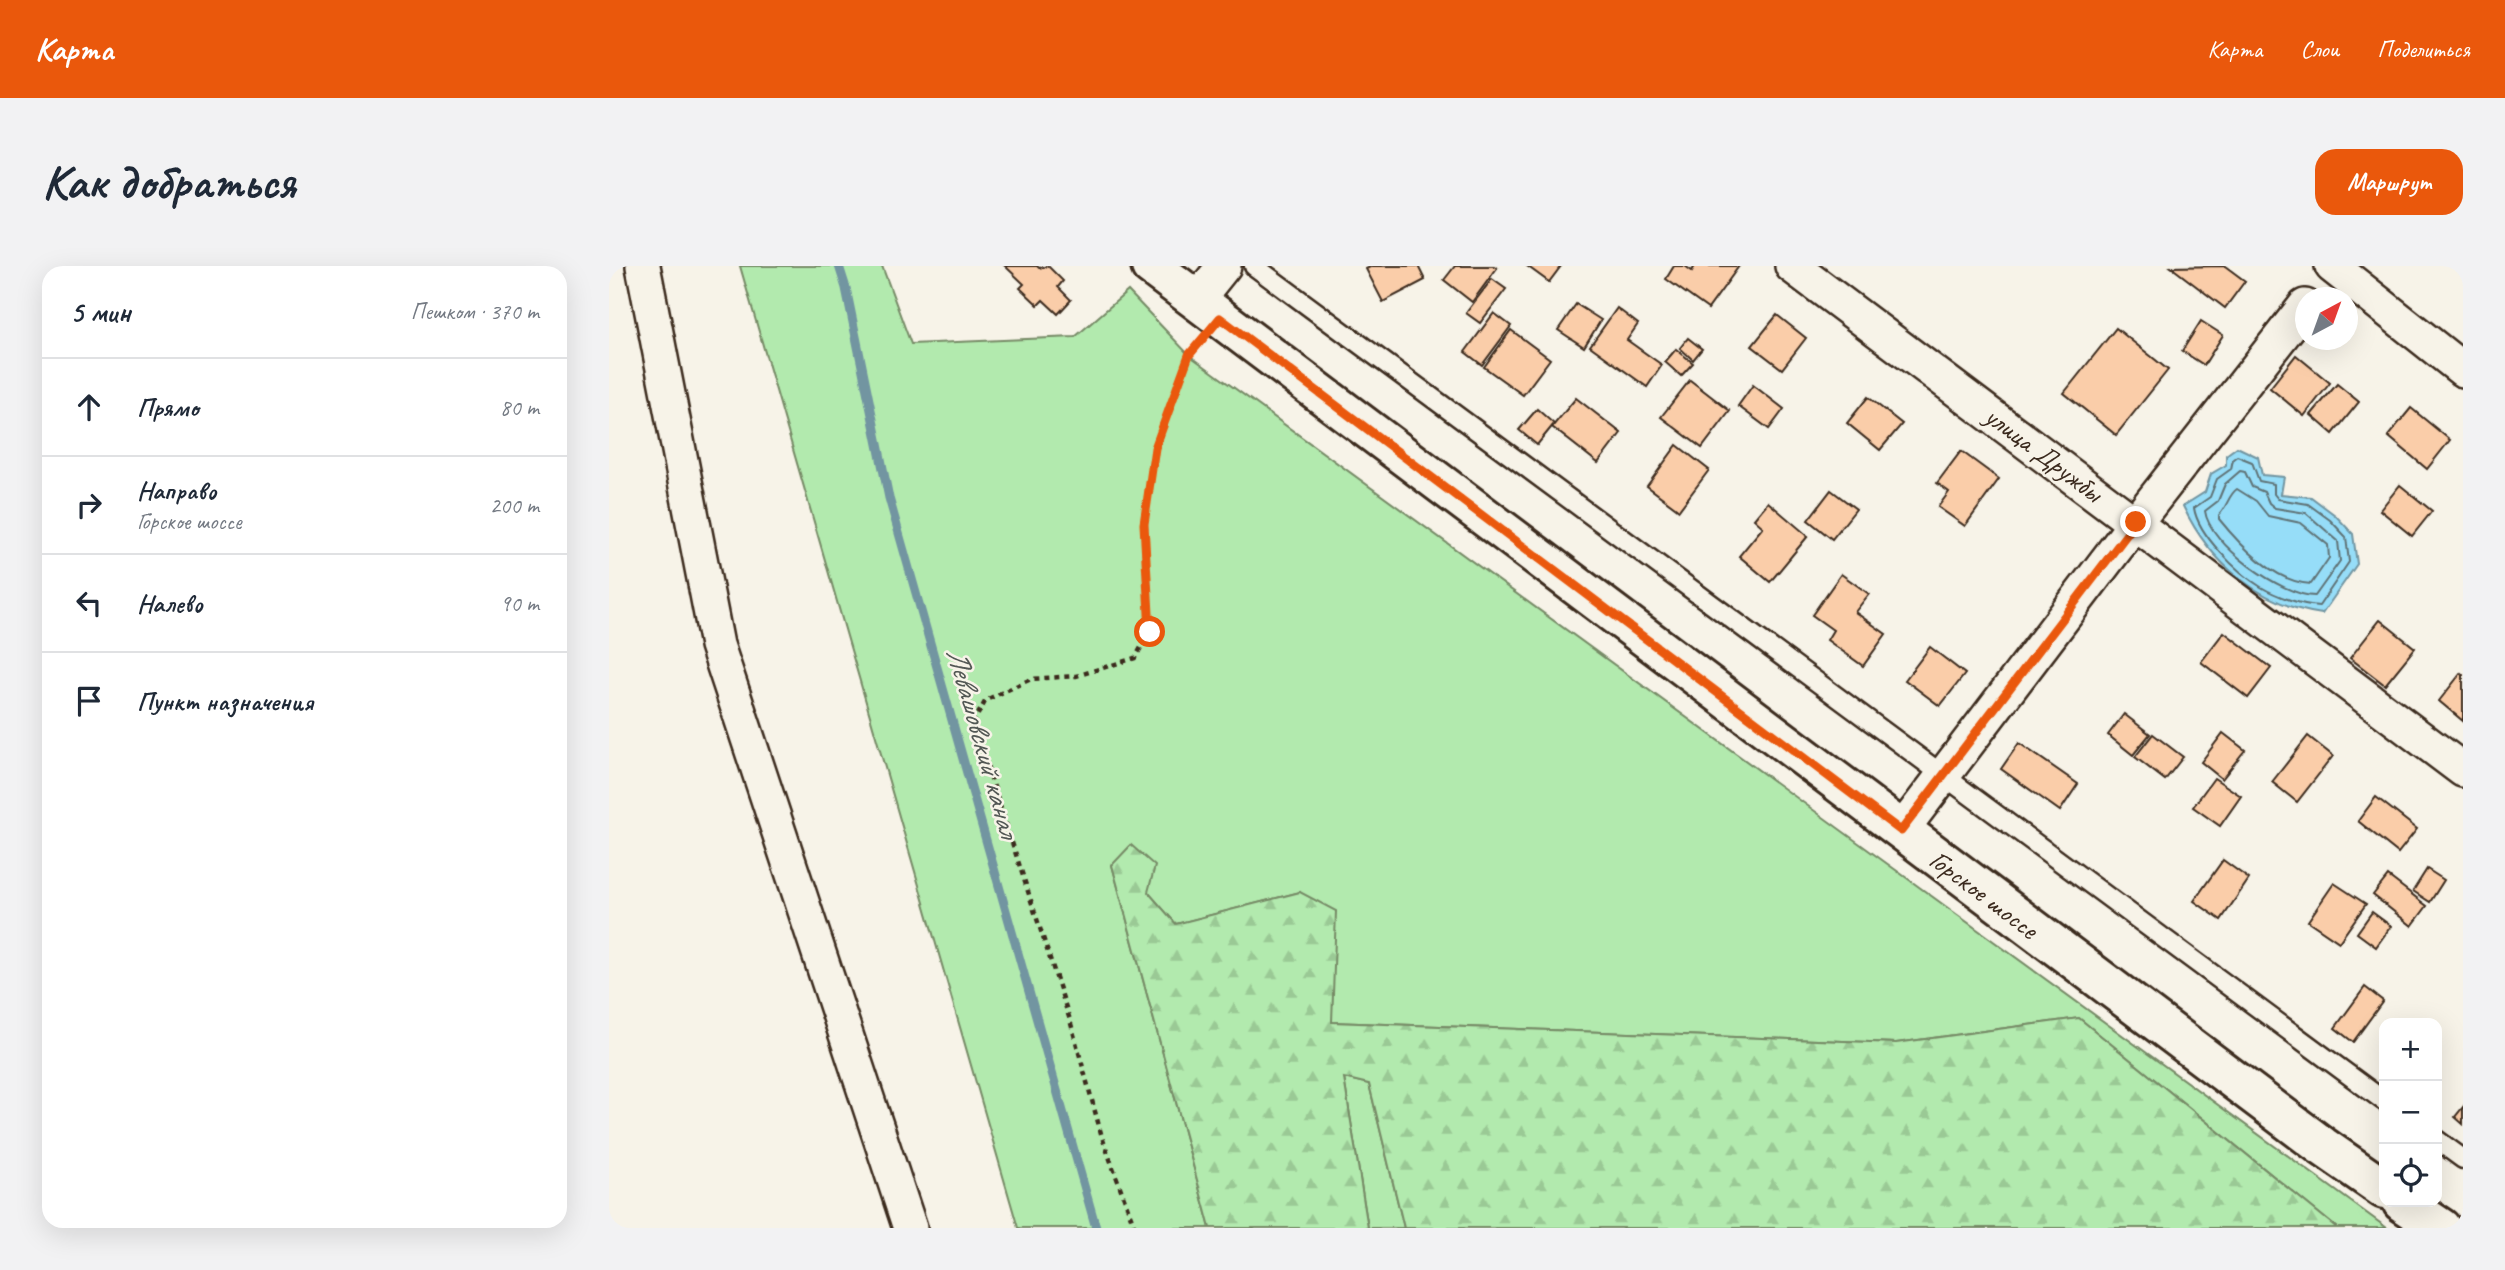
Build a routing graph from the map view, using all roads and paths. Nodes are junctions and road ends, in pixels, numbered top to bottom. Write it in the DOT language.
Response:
graph roads {
  1 [pos="643,266"];
  2 [pos="1151,266"];
  3 [pos="1224,266"];
  4 [pos="1254,266"];
  5 [pos="1792,266"];
  6 [pos="2333,267"];
  7 [pos="2319,287"];
  8 [pos="1208,309"];
  9 [pos="2295,319"];
  10 [pos="2463,370"];
  11 [pos="2136,522"];
  12 [pos="2463,770"];
  13 [pos="1942,776"];
  14 [pos="1901,831"];
  15 [pos="2379,1097"];
  16 [pos="2442,1144"];
  17 [pos="2463,1159"];
  18 [pos="2379,1186"];
  19 [pos="2410,1207"];
  20 [pos="910,1228"];
  21 [pos="1135,1228"];
  22 [pos="2441,1228"];
  1 -- 20 [label="street"];
  2 -- 8 [label="main road, Горское шоссе"];
  3 -- 8 [label="street"];
  4 -- 13 [label="lane"];
  5 -- 11 [label="street, улица Дружбы"];
  6 -- 7 [label="street"];
  6 -- 10 [label="street"];
  8 -- 14 [label="main road, Горское шоссе"];
  8 -- 21 [label="path"];
  9 -- 11 [label="street"];
  11 -- 12 [label="street, улица Дружбы"];
  11 -- 13 [label="street"];
  13 -- 14 [label="street"];
  13 -- 15 [label="lane"];
  14 -- 18 [label="main road, Горское шоссе"];
  16 -- 17 [label="lane"];
  19 -- 22 [label="main road"];
}
